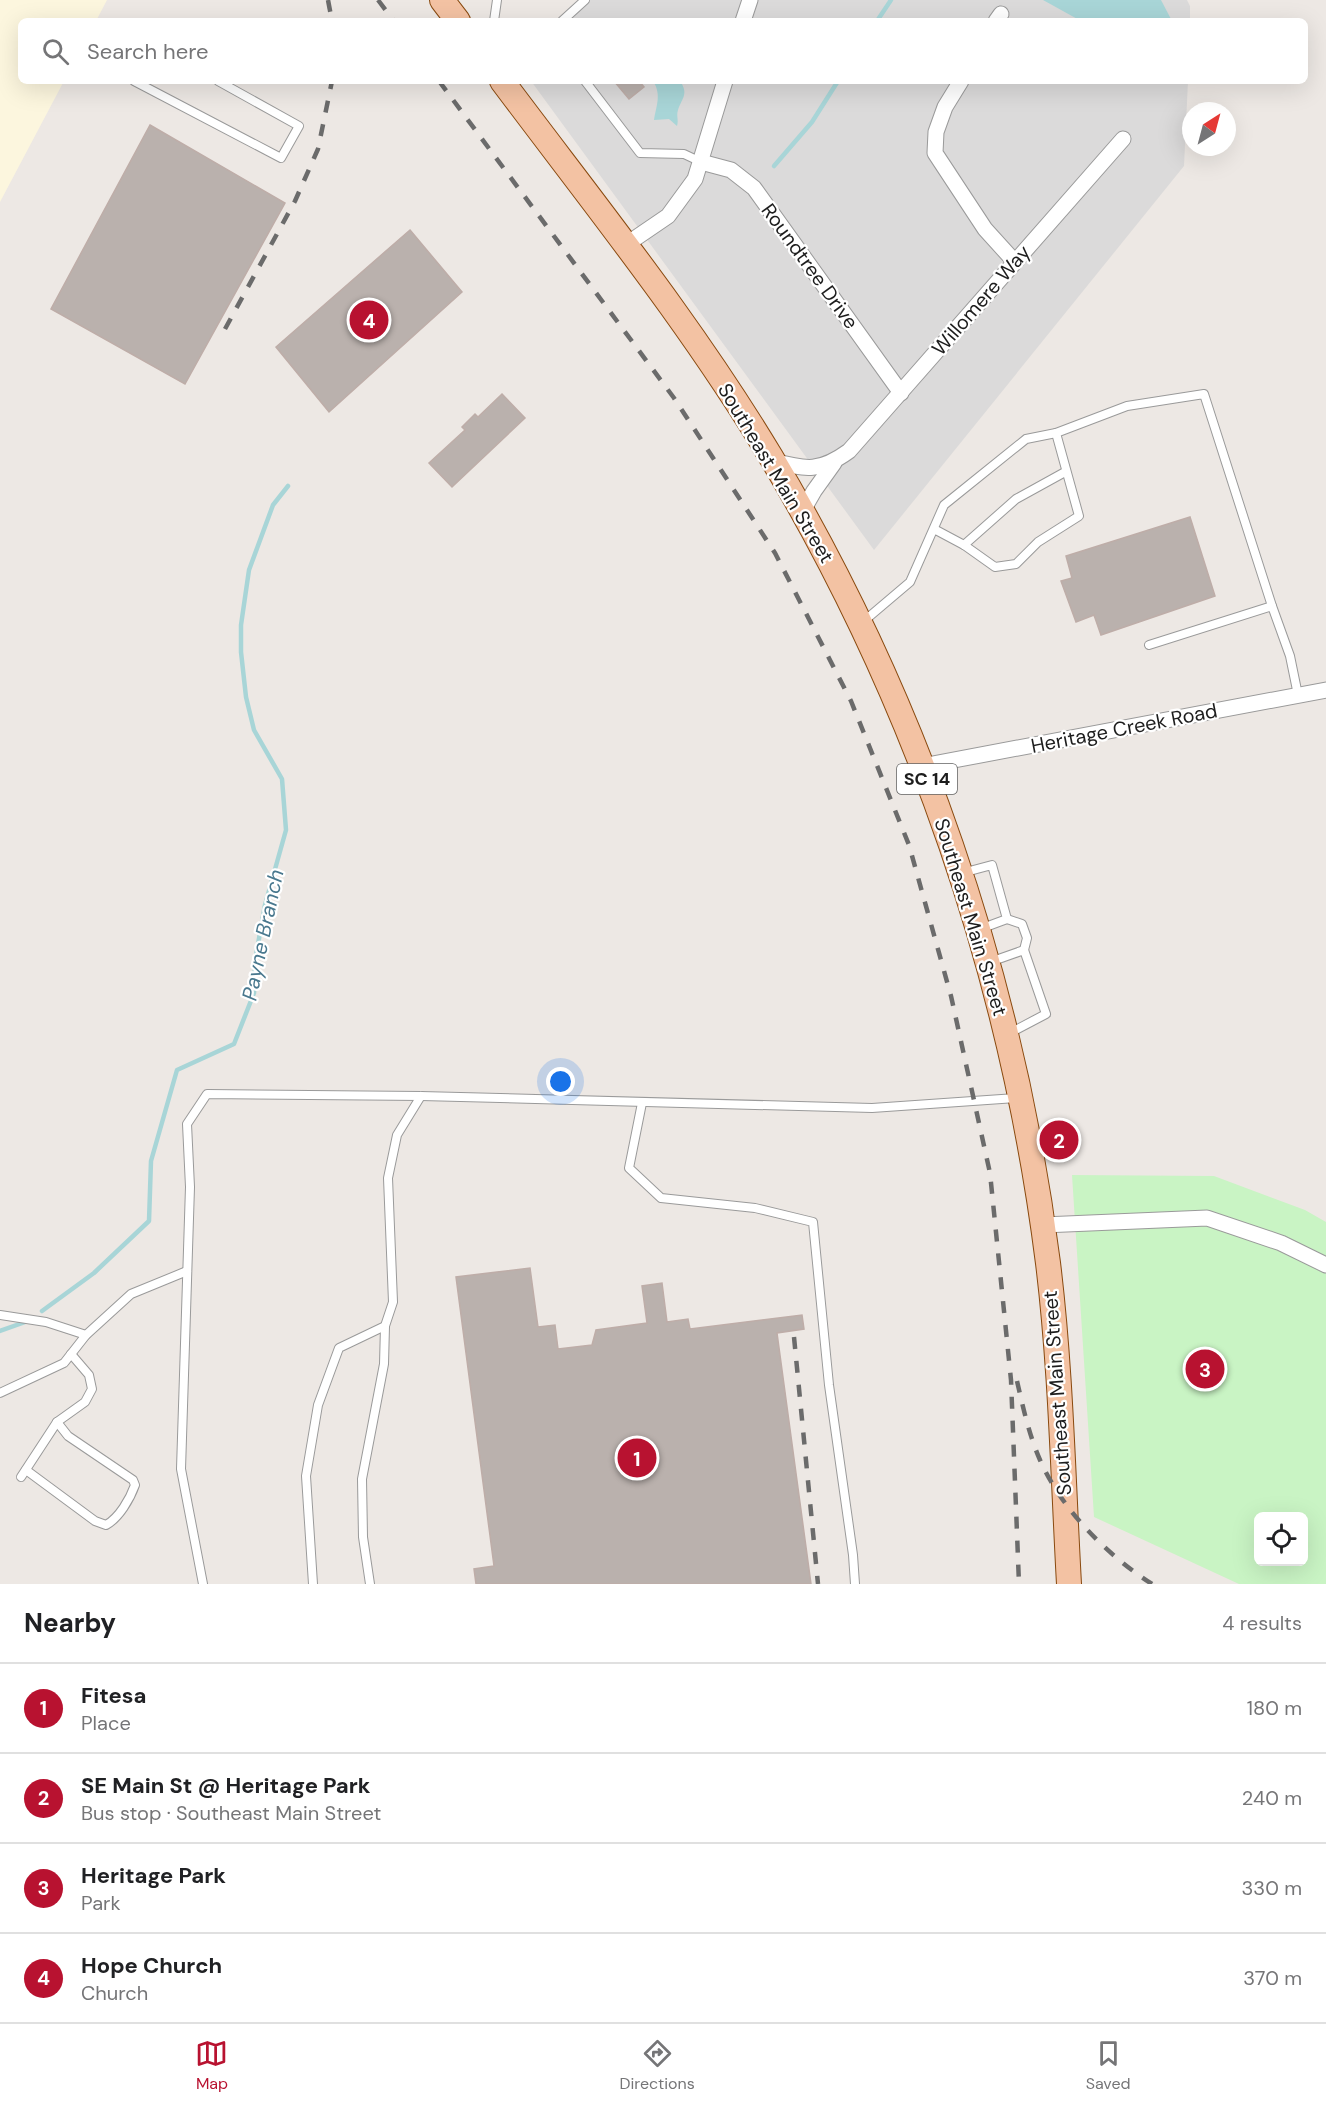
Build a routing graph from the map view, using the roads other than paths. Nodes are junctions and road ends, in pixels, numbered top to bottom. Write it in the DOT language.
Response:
graph roads {
  1 [pos="442,0"];
  2 [pos="497,0"];
  3 [pos="585,0"];
  4 [pos="750,0"];
  5 [pos="456,18"];
  6 [pos="494,18"];
  7 [pos="565,18"];
  8 [pos="744,18"];
  9 [pos="140,84"];
  10 [pos="223,84"];
  11 [pos="504,84"];
  12 [pos="587,84"];
  13 [pos="724,84"];
  14 [pos="959,84"];
  15 [pos="1123,139"];
  16 [pos="701,162"];
  17 [pos="624,246"];
  18 [pos="1014,261"];
  19 [pos="901,393"];
  20 [pos="1056,434"];
  21 [pos="838,459"];
  22 [pos="773,461"];
  23 [pos="1065,472"];
  24 [pos="802,512"];
  25 [pos="934,530"];
  26 [pos="964,545"];
  27 [pos="1272,606"];
  28 [pos="860,624"];
  29 [pos="1149,645"];
  30 [pos="1326,690"];
  31 [pos="1298,695"];
  32 [pos="922,766"];
  33 [pos="960,873"];
  34 [pos="1007,919"];
  35 [pos="978,929"];
  36 [pos="1024,950"];
  37 [pos="987,962"];
  38 [pos="1007,1035"];
  39 [pos="421,1096"];
  40 [pos="1020,1098"];
  41 [pos="642,1103"];
  42 [pos="1043,1225"];
  43 [pos="1326,1265"];
  44 [pos="187,1271"];
  45 [pos="0,1315"];
  46 [pos="385,1326"];
  47 [pos="86,1335"];
  48 [pos="71,1354"];
  49 [pos="0,1393"];
  50 [pos="57,1422"];
  51 [pos="202,1584"];
  52 [pos="313,1584"];
  53 [pos="370,1584"];
  54 [pos="855,1584"];
  55 [pos="1069,1584"];
  1 -- 5 [label="main road"];
  2 -- 6 [label="lane"];
  3 -- 7 [label="lane"];
  4 -- 8 [label="street"];
  9 -- 10 [label="lane"];
  11 -- 17 [label="main road, Southeast Main Street / SC 14"];
  12 -- 16 [label="lane"];
  13 -- 16 [label="street"];
  14 -- 18 [label="street"];
  15 -- 18 [label="street, Willomere Way"];
  16 -- 17 [label="street"];
  16 -- 19 [label="street, Roundtree Drive"];
  17 -- 22 [label="main road, Southeast Main Street / SC 14"];
  18 -- 19 [label="street, Willomere Way"];
  19 -- 21 [label="street, Willomere Way"];
  20 -- 23 [label="lane"];
  20 -- 25 [label="lane"];
  20 -- 27 [label="lane"];
  21 -- 22 [label="street, Willomere Way"];
  21 -- 24 [label="street, Willomere Way"];
  22 -- 24 [label="main road, Southeast Main Street / SC 14"];
  23 -- 26 [label="lane"];
  23 -- 26 [label="lane"];
  24 -- 28 [label="main road, Southeast Main Street / SC 14"];
  25 -- 26 [label="lane"];
  25 -- 28 [label="lane"];
  27 -- 29 [label="lane"];
  27 -- 31 [label="lane"];
  28 -- 32 [label="main road, Southeast Main Street / SC 14"];
  30 -- 31 [label="street, Heritage Creek Road"];
  31 -- 32 [label="street, Heritage Creek Road"];
  32 -- 33 [label="main road, Southeast Main Street / SC 14"];
  33 -- 34 [label="lane"];
  33 -- 35 [label="main road, Southeast Main Street / SC 14"];
  34 -- 35 [label="lane"];
  34 -- 36 [label="lane"];
  35 -- 37 [label="main road, Southeast Main Street / SC 14"];
  36 -- 37 [label="lane"];
  36 -- 38 [label="lane"];
  37 -- 38 [label="main road, Southeast Main Street / SC 14"];
  38 -- 40 [label="main road, Southeast Main Street / SC 14"];
  39 -- 41 [label="lane"];
  39 -- 44 [label="lane"];
  39 -- 46 [label="lane"];
  40 -- 41 [label="lane"];
  40 -- 42 [label="main road, Southeast Main Street / SC 14"];
  41 -- 54 [label="lane"];
  42 -- 43 [label="street"];
  42 -- 55 [label="main road, Southeast Main Street / SC 14"];
  44 -- 47 [label="lane"];
  44 -- 51 [label="lane"];
  45 -- 47 [label="lane"];
  46 -- 52 [label="lane"];
  46 -- 53 [label="lane"];
  47 -- 48 [label="lane"];
  48 -- 49 [label="lane"];
  48 -- 50 [label="lane"];
  50 -- 50 [label="lane"];
}
